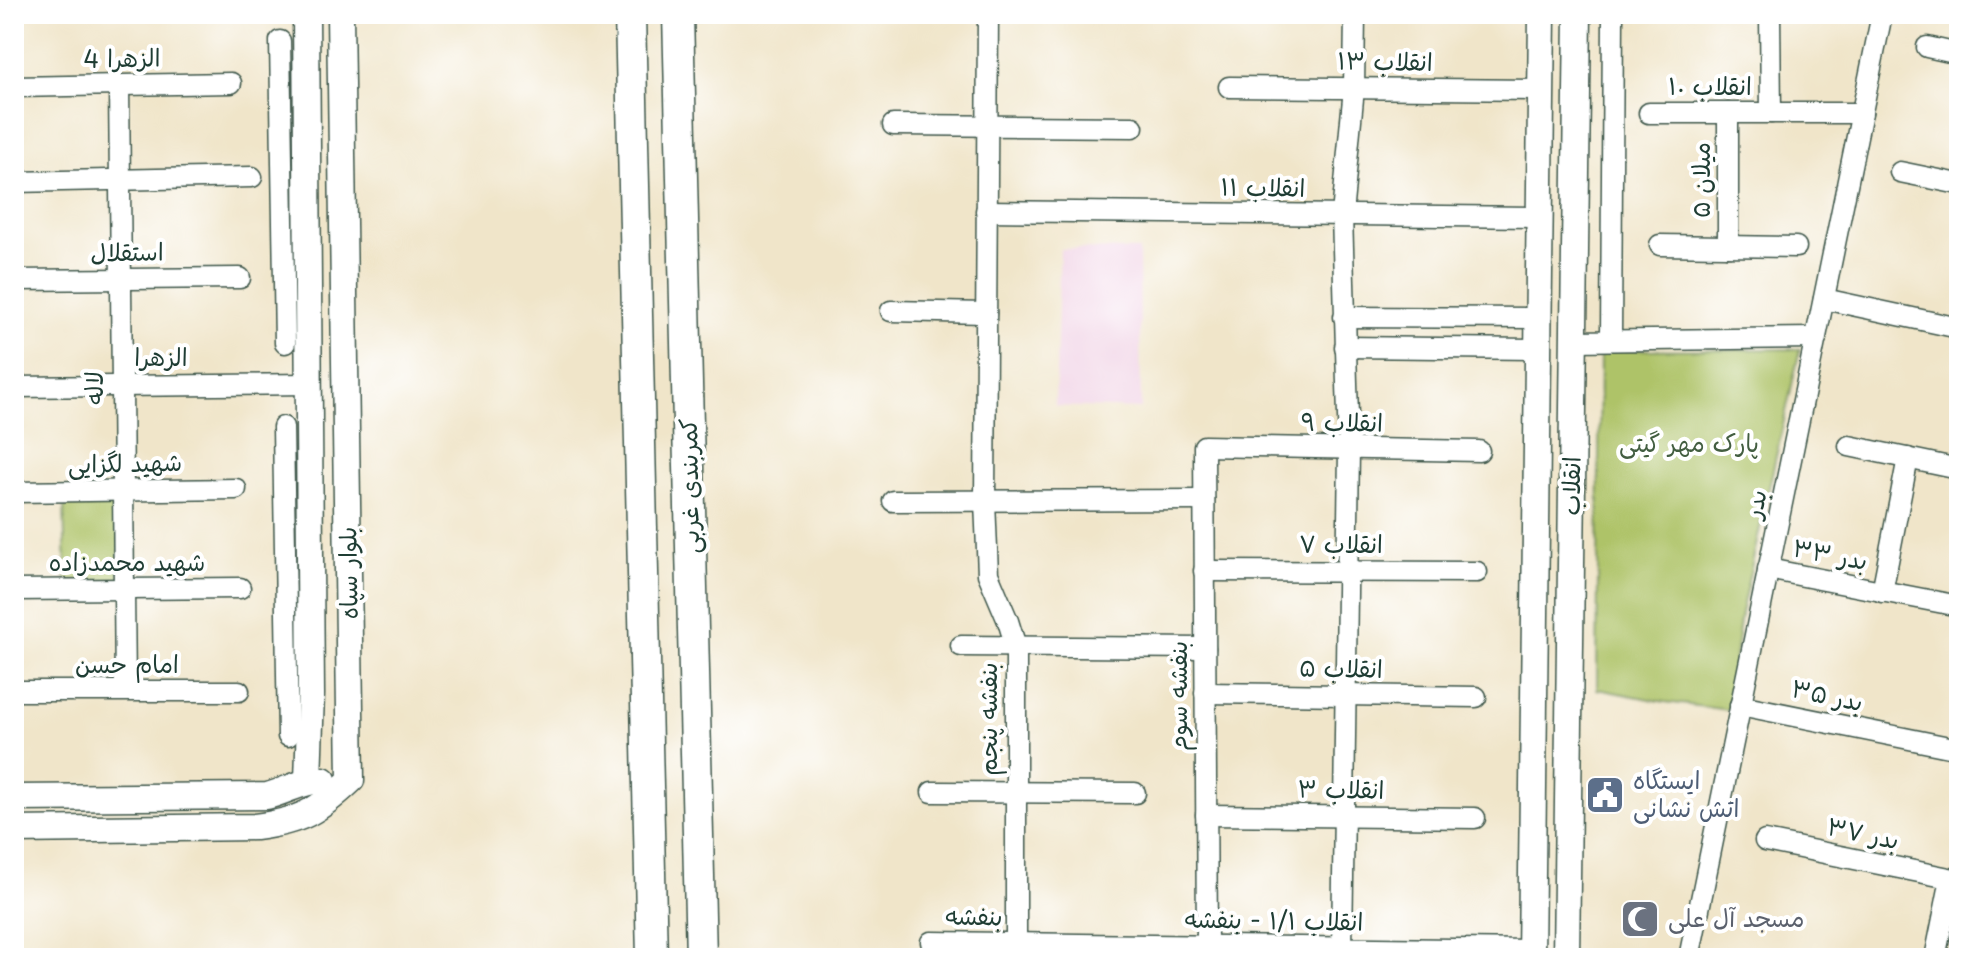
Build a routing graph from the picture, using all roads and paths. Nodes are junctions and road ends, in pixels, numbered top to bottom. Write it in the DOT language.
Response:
graph roads {
  1 [pos="306,14"];
  2 [pos="340,14"];
  3 [pos="630,14"];
  4 [pos="678,14"];
  5 [pos="988,14"];
  6 [pos="1355,14"];
  7 [pos="1542,14"];
  8 [pos="1578,14"];
  9 [pos="1613,14"];
  10 [pos="1770,14"];
  11 [pos="1882,14"];
  12 [pos="280,41"];
  13 [pos="1927,47"];
  14 [pos="1959,54"];
  15 [pos="231,83"];
  16 [pos="119,85"];
  17 [pos="14,87"];
  18 [pos="1229,87"];
  19 [pos="1354,88"];
  20 [pos="1541,90"];
  21 [pos="1649,113"];
  22 [pos="1728,113"];
  23 [pos="1771,113"];
  24 [pos="1862,113"];
  25 [pos="986,124"];
  26 [pos="893,125"];
  27 [pos="1133,127"];
  28 [pos="1540,152"];
  29 [pos="1576,152"];
  30 [pos="1900,172"];
  31 [pos="252,177"];
  32 [pos="14,182"];
  33 [pos="120,182"];
  34 [pos="1959,184"];
  35 [pos="986,211"];
  36 [pos="1342,215"];
  37 [pos="1539,217"];
  38 [pos="295,224"];
  39 [pos="1660,245"];
  40 [pos="1728,246"];
  41 [pos="1796,247"];
  42 [pos="240,278"];
  43 [pos="122,279"];
  44 [pos="14,280"];
  45 [pos="1824,299"];
  46 [pos="891,311"];
  47 [pos="986,313"];
  48 [pos="1344,317"];
  49 [pos="1538,318"];
  50 [pos="1959,328"];
  51 [pos="1816,338"];
  52 [pos="1611,340"];
  53 [pos="1574,341"];
  54 [pos="285,343"];
  55 [pos="1345,347"];
  56 [pos="1538,349"];
  57 [pos="308,384"];
  58 [pos="121,385"];
  59 [pos="14,387"];
  60 [pos="283,427"];
  61 [pos="1204,446"];
  62 [pos="1849,446"];
  63 [pos="1349,450"];
  64 [pos="1479,451"];
  65 [pos="1908,458"];
  66 [pos="1959,469"];
  67 [pos="236,489"];
  68 [pos="123,490"];
  69 [pos="14,492"];
  70 [pos="1204,500"];
  71 [pos="893,501"];
  72 [pos="985,501"];
  73 [pos="1768,569"];
  74 [pos="1347,570"];
  75 [pos="1204,571"];
  76 [pos="1477,572"];
  77 [pos="298,580"];
  78 [pos="240,588"];
  79 [pos="14,590"];
  80 [pos="124,590"];
  81 [pos="1882,592"];
  82 [pos="1959,606"];
  83 [pos="961,646"];
  84 [pos="1016,647"];
  85 [pos="1205,648"];
  86 [pos="125,690"];
  87 [pos="14,691"];
  88 [pos="239,691"];
  89 [pos="1205,693"];
  90 [pos="1345,695"];
  91 [pos="1476,697"];
  92 [pos="1740,705"];
  93 [pos="288,736"];
  94 [pos="1959,749"];
  95 [pos="308,780"];
  96 [pos="351,780"];
  97 [pos="932,792"];
  98 [pos="1015,792"];
  99 [pos="1135,793"];
  100 [pos="14,798"];
  101 [pos="1206,815"];
  102 [pos="1344,816"];
  103 [pos="1475,818"];
  104 [pos="14,830"];
  105 [pos="1765,841"];
  106 [pos="1955,880"];
  107 [pos="931,942"];
  108 [pos="1207,945"];
  109 [pos="1342,949"];
  110 [pos="1016,951"];
  111 [pos="1252,952"];
  112 [pos="1531,954"];
  113 [pos="652,958"];
  114 [pos="701,958"];
  115 [pos="1566,958"];
  116 [pos="1689,958"];
  117 [pos="1935,958"];
  1 -- 38 [label="main road, بلوار سپاه"];
  2 -- 96 [label="main road, بلوار سپاه"];
  3 -- 113 [label="highway, کمربندی غربی"];
  4 -- 114 [label="highway, کمربندی غربی"];
  5 -- 25 [label="street, بنفشه پنجم"];
  6 -- 19 [label="street"];
  7 -- 20 [label="main road, انقلاب"];
  8 -- 29 [label="main road, انقلاب"];
  9 -- 52 [label="street"];
  10 -- 23 [label="street"];
  11 -- 24 [label="street, بدر"];
  12 -- 38 [label="street"];
  13 -- 14 [label="street"];
  15 -- 16 [label="street, الزهرا 4"];
  16 -- 17 [label="street, الزهرا 4"];
  16 -- 33 [label="street, لاله"];
  18 -- 19 [label="street, انقلاب ۱۳"];
  19 -- 20 [label="street, انقلاب ۱۳"];
  19 -- 36 [label="street"];
  20 -- 28 [label="main road, انقلاب"];
  21 -- 22 [label="street, انقلاب ۱۰"];
  22 -- 23 [label="street, انقلاب ۱۰"];
  22 -- 40 [label="street, میلان ۵"];
  23 -- 24 [label="street, انقلاب ۱۰"];
  24 -- 45 [label="street, بدر"];
  25 -- 26 [label="street"];
  25 -- 27 [label="street"];
  25 -- 35 [label="street, بنفشه پنجم"];
  28 -- 29 [label="main road"];
  28 -- 37 [label="main road, انقلاب"];
  29 -- 53 [label="main road, انقلاب"];
  30 -- 34 [label="street"];
  31 -- 33 [label="street"];
  32 -- 33 [label="street"];
  33 -- 43 [label="street, لاله"];
  35 -- 36 [label="street, انقلاب ۱۱"];
  35 -- 47 [label="street, بنفشه پنجم"];
  36 -- 37 [label="street, انقلاب ۱۱"];
  36 -- 48 [label="street"];
  37 -- 49 [label="main road, انقلاب"];
  38 -- 54 [label="street"];
  38 -- 57 [label="main road, بلوار سپاه"];
  39 -- 40 [label="street"];
  40 -- 41 [label="street"];
  42 -- 43 [label="street, استقلال"];
  43 -- 44 [label="street, استقلال"];
  43 -- 58 [label="street, لاله"];
  45 -- 50 [label="street"];
  45 -- 51 [label="street, بدر"];
  46 -- 47 [label="street"];
  47 -- 72 [label="street, بنفشه پنجم"];
  48 -- 49 [label="street"];
  48 -- 55 [label="street"];
  49 -- 56 [label="main road, انقلاب"];
  51 -- 52 [label="street"];
  51 -- 73 [label="street, بدر"];
  52 -- 53 [label="street"];
  53 -- 115 [label="main road, انقلاب"];
  55 -- 56 [label="street"];
  55 -- 63 [label="street"];
  56 -- 112 [label="main road, انقلاب"];
  57 -- 58 [label="street, الزهرا"];
  57 -- 77 [label="main road, بلوار سپاه"];
  58 -- 59 [label="street, الزهرا"];
  58 -- 68 [label="street, لاله"];
  60 -- 77 [label="street"];
  61 -- 63 [label="street, انقلاب ۹"];
  61 -- 70 [label="street, بنفشه سوم"];
  62 -- 65 [label="street"];
  63 -- 64 [label="street, انقلاب ۹"];
  63 -- 74 [label="street"];
  65 -- 66 [label="street"];
  65 -- 81 [label="street"];
  67 -- 68 [label="street, شهید لگزایی"];
  68 -- 69 [label="street, شهید لگزایی"];
  68 -- 80 [label="street, لاله"];
  70 -- 72 [label="street"];
  70 -- 75 [label="street, بنفشه سوم"];
  71 -- 72 [label="street"];
  72 -- 84 [label="street, بنفشه پنجم"];
  73 -- 81 [label="street, بدر ۳۳"];
  73 -- 92 [label="street, بدر"];
  74 -- 75 [label="street, انقلاب ۷"];
  74 -- 76 [label="street, انقلاب ۷"];
  74 -- 90 [label="street"];
  75 -- 85 [label="street, بنفشه سوم"];
  77 -- 93 [label="street"];
  77 -- 95 [label="main road, بلوار سپاه"];
  78 -- 80 [label="street, شهید محمدزاده"];
  79 -- 80 [label="street, شهید محمدزاده"];
  80 -- 86 [label="street, لاله"];
  81 -- 82 [label="street, بدر ۳۳"];
  83 -- 84 [label="street"];
  84 -- 85 [label="street"];
  84 -- 98 [label="street, بنفشه پنجم"];
  85 -- 89 [label="street, بنفشه سوم"];
  86 -- 87 [label="street, امام حسن"];
  86 -- 88 [label="street, امام حسن"];
  89 -- 90 [label="street, انقلاب ۵"];
  89 -- 101 [label="street, بنفشه سوم"];
  90 -- 91 [label="street, انقلاب ۵"];
  90 -- 102 [label="street"];
  92 -- 94 [label="street, بدر ۳۵"];
  92 -- 116 [label="street, بدر"];
  95 -- 96 [label="main road"];
  95 -- 100 [label="main road"];
  96 -- 104 [label="main road"];
  97 -- 98 [label="street"];
  98 -- 99 [label="street"];
  98 -- 110 [label="street, بنفشه پنجم"];
  101 -- 102 [label="street, انقلاب ۳"];
  101 -- 108 [label="street, بنفشه سوم"];
  102 -- 103 [label="street, انقلاب ۳"];
  102 -- 109 [label="street"];
  105 -- 106 [label="street, بدر ۳۷"];
  106 -- 117 [label="street"];
  107 -- 110 [label="street, بنفشه"];
  108 -- 110 [label="street, انقلاب ۱/۱ - بنفشه"];
  108 -- 111 [label="street, انقلاب ۱/۱ - بنفشه"];
  109 -- 111 [label="street, انقلاب ۱/۱ - بنفشه"];
  109 -- 112 [label="street, انقلاب ۱/۱ - بنفشه"];
}
